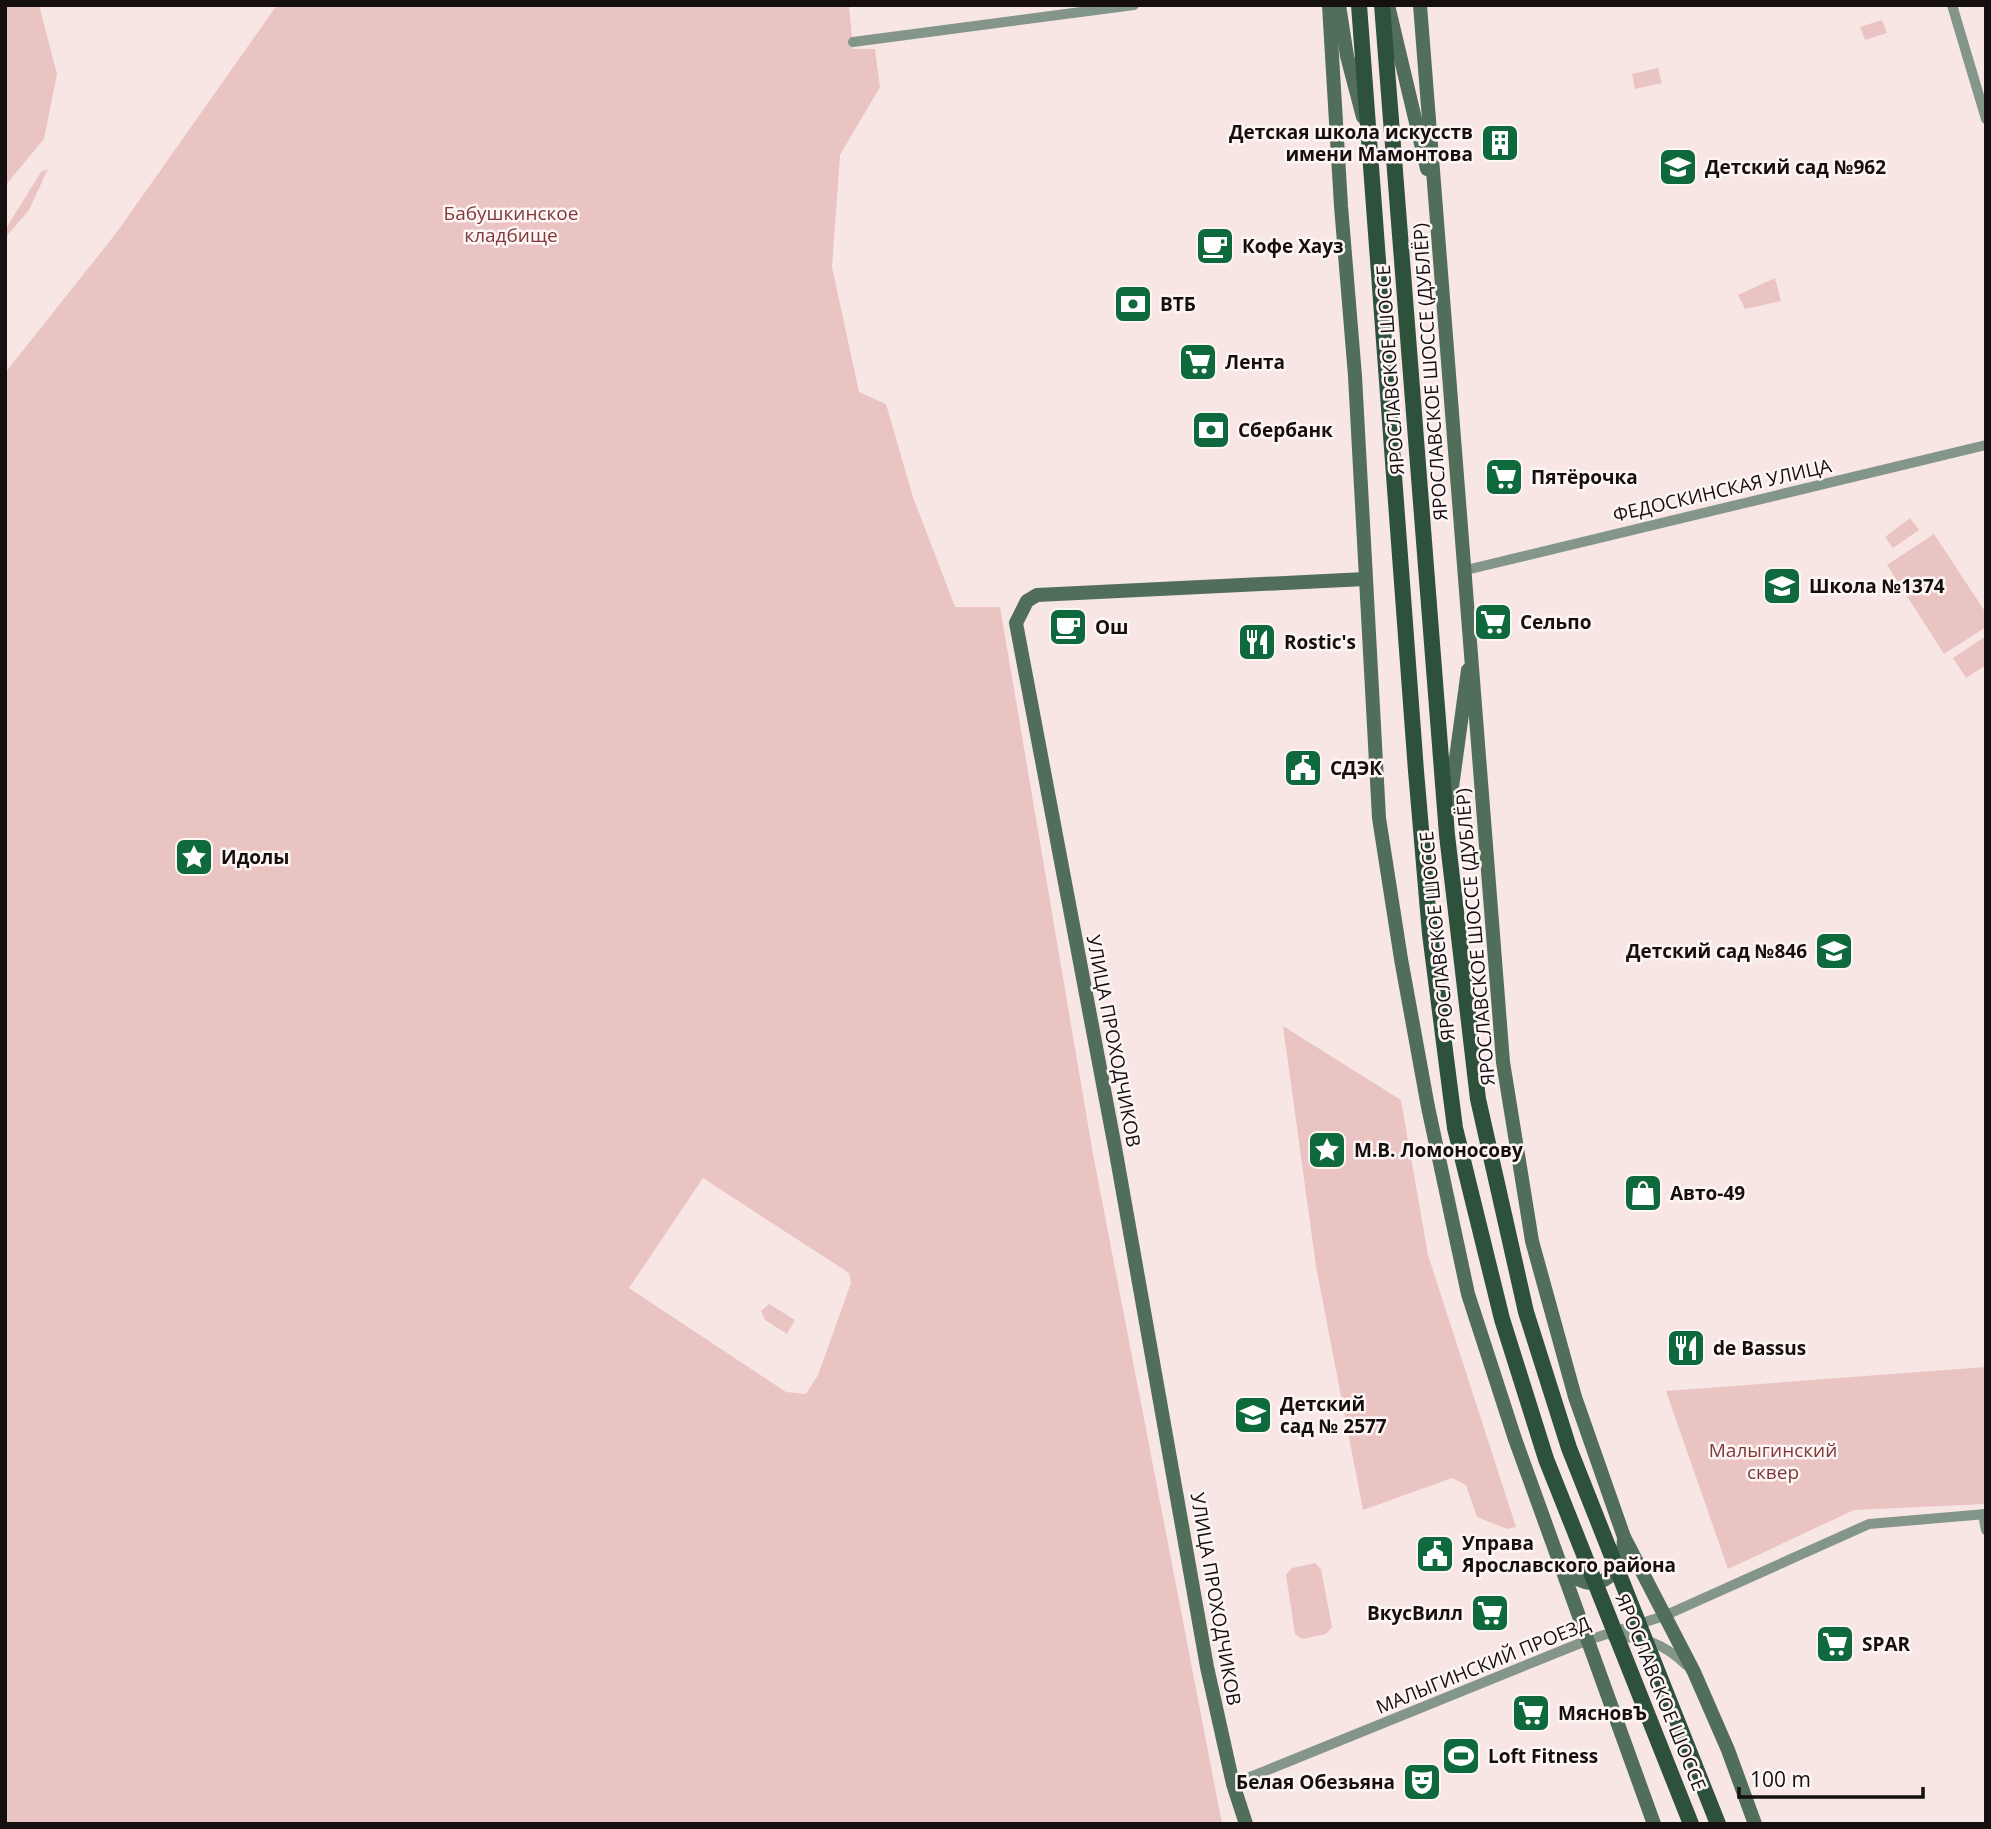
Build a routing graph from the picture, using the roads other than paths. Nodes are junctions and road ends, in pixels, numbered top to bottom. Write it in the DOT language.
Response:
graph roads {
  1 [pos="1134,5"];
  2 [pos="1329,5"];
  3 [pos="1339,5"];
  4 [pos="1359,5"];
  5 [pos="1382,5"];
  6 [pos="1388,5"];
  7 [pos="1420,5"];
  8 [pos="1952,5"];
  9 [pos="853,42"];
  10 [pos="1986,119"];
  11 [pos="1370,143"];
  12 [pos="1436,201"];
  13 [pos="1986,445"];
  14 [pos="1466,569"];
  15 [pos="1365,579"];
  16 [pos="1471,649"];
  17 [pos="1447,835"];
  18 [pos="1985,1514"];
  19 [pos="1986,1530"];
  20 [pos="1624,1537"];
  21 [pos="1558,1563"];
  22 [pos="1664,1616"];
  23 [pos="1605,1635"];
  24 [pos="1588,1640"];
  25 [pos="1694,1672"];
  26 [pos="1233,1784"];
  27 [pos="1246,1824"];
  28 [pos="1654,1824"];
  29 [pos="1691,1824"];
  30 [pos="1718,1824"];
  31 [pos="1755,1824"];
  1 -- 9 [label="street"];
  2 -- 15 [label="street"];
  3 -- 11 [label="street"];
  4 -- 11 [label="main road, ЯРОСЛАВСКОЕ ШОССЕ"];
  5 -- 17 [label="main road, ЯРОСЛАВСКОЕ ШОССЕ"];
  6 -- 12 [label="street"];
  7 -- 12 [label="street, ЯРОСЛАВСКОЕ ШОССЕ (ДУБЛЁР)"];
  8 -- 10 [label="street"];
  11 -- 29 [label="main road, ЯРОСЛАВСКОЕ ШОССЕ"];
  12 -- 14 [label="street, ЯРОСЛАВСКОЕ ШОССЕ (ДУБЛЁР)"];
  13 -- 14 [label="street, ФЕДОСКИНСКАЯ УЛИЦА"];
  14 -- 16 [label="street, ЯРОСЛАВСКОЕ ШОССЕ (ДУБЛЁР)"];
  15 -- 21 [label="street"];
  15 -- 26 [label="street, УЛИЦА ПРОХОДЧИКОВ"];
  16 -- 17 [label="street"];
  16 -- 20 [label="street, ЯРОСЛАВСКОЕ ШОССЕ (ДУБЛЁР)"];
  17 -- 30 [label="main road, ЯРОСЛАВСКОЕ ШОССЕ"];
  18 -- 19 [label="street"];
  18 -- 22 [label="street, МАЛЫГИНСКИЙ ПРОЕЗД"];
  20 -- 21 [label="street"];
  20 -- 22 [label="street, ЯРОСЛАВСКОЕ ШОССЕ (ДУБЛЁР)"];
  21 -- 24 [label="street"];
  22 -- 23 [label="street, МАЛЫГИНСКИЙ ПРОЕЗД"];
  22 -- 25 [label="street, ЯРОСЛАВСКОЕ ШОССЕ (ДУБЛЁР)"];
  23 -- 24 [label="street, МАЛЫГИНСКИЙ ПРОЕЗД"];
  23 -- 25 [label="street"];
  24 -- 26 [label="street, МАЛЫГИНСКИЙ ПРОЕЗД"];
  24 -- 28 [label="street"];
  25 -- 31 [label="street, ЯРОСЛАВСКОЕ ШОССЕ (ДУБЛЁР)"];
  26 -- 27 [label="street, УЛИЦА ПРОХОДЧИКОВ"];
}
